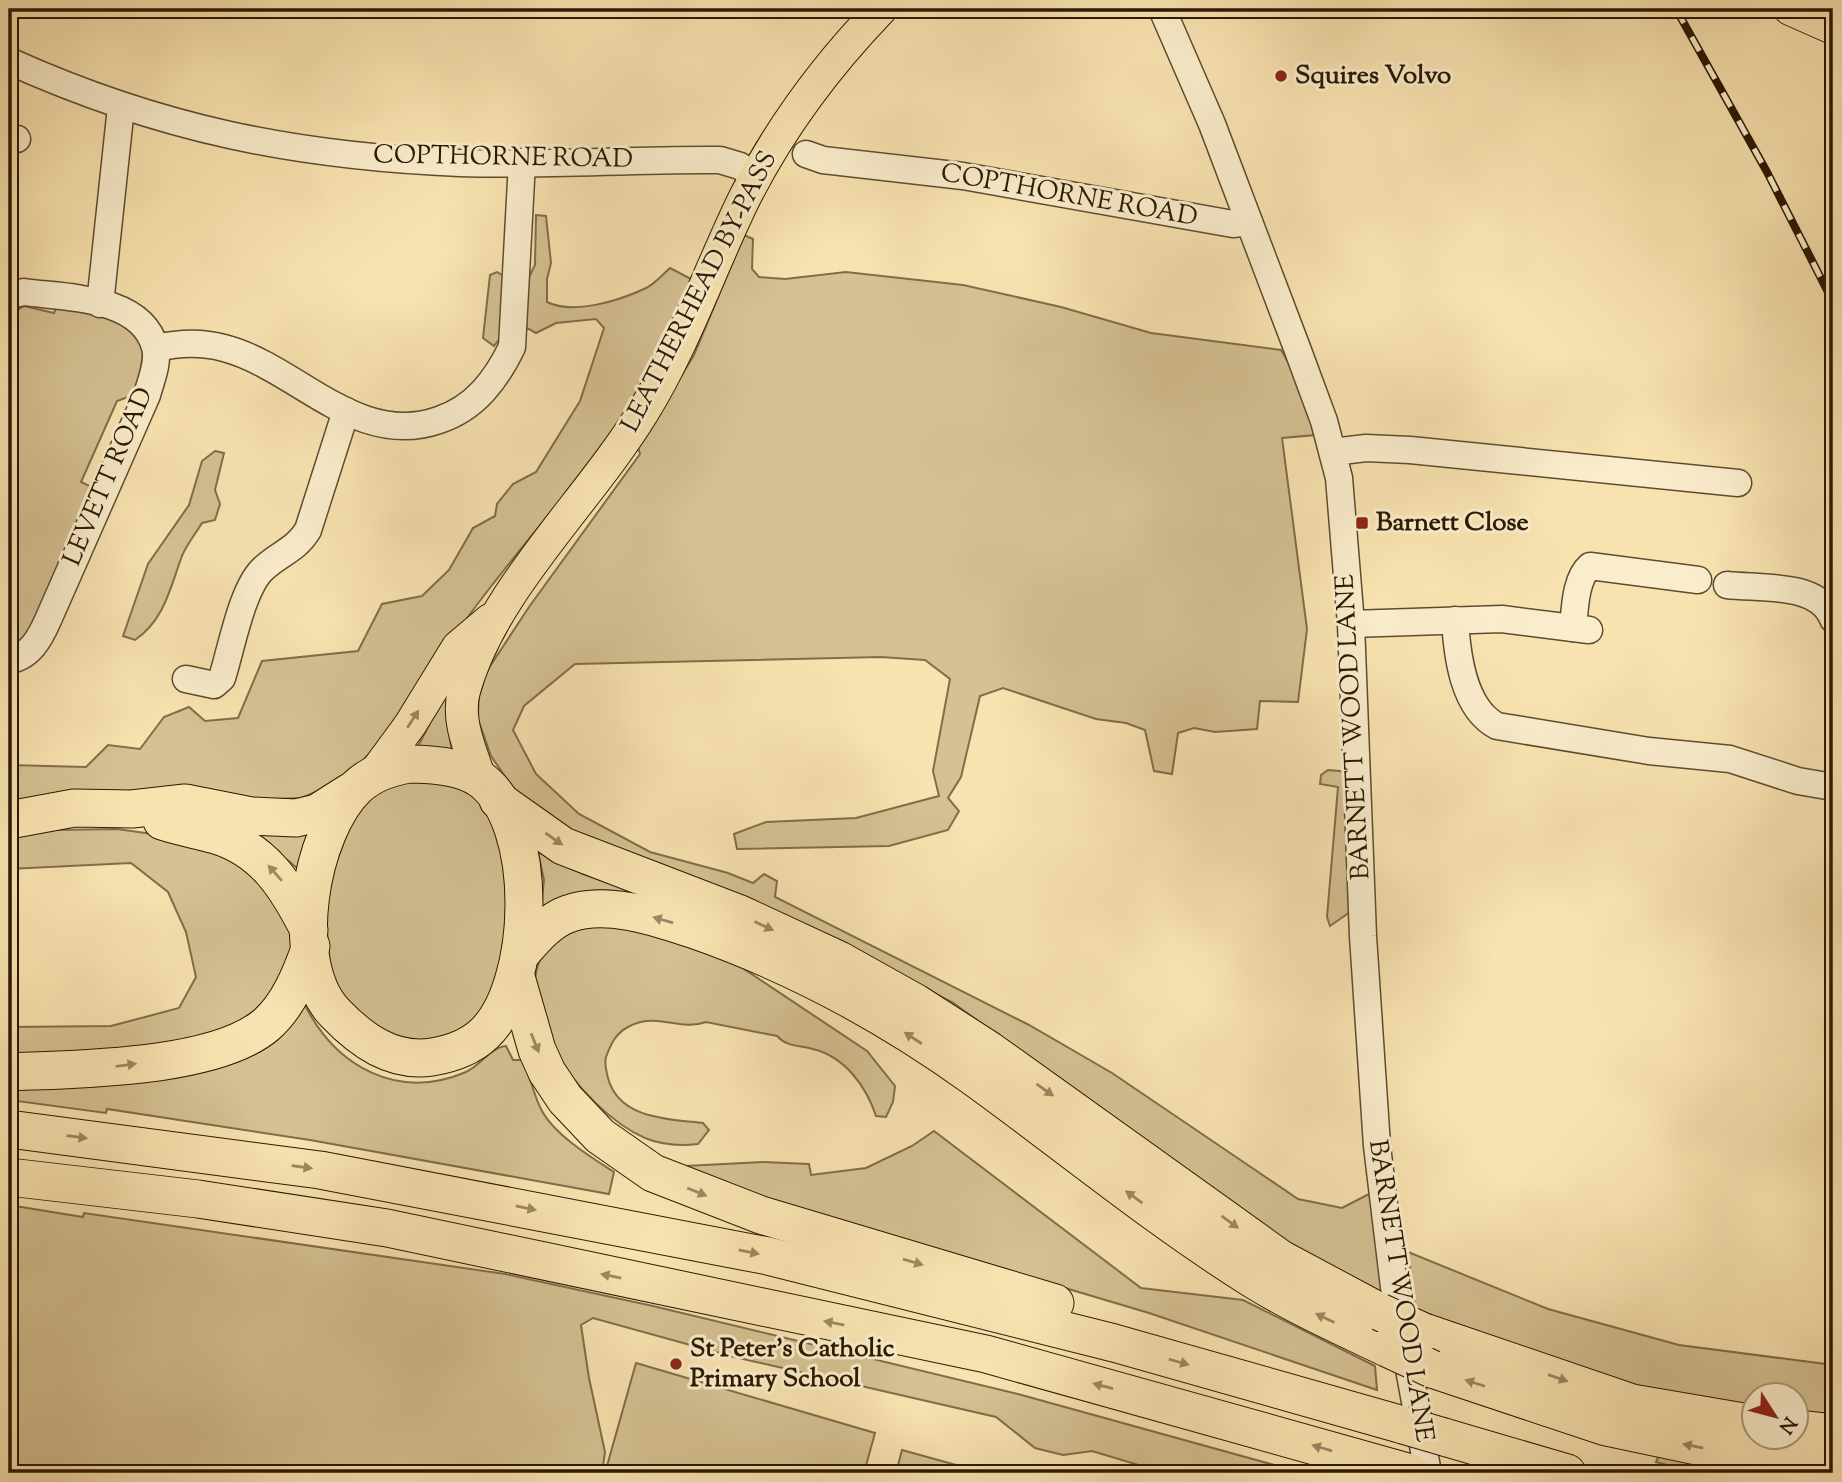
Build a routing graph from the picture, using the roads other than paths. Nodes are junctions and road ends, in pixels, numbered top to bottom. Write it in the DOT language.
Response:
graph roads {
  1 [pos="881,9"];
  2 [pos="1162,9"];
  3 [pos="1790,9"];
  4 [pos="1833,28"];
  5 [pos="9,61"];
  6 [pos="121,107"];
  7 [pos="806,154"];
  8 [pos="522,162"];
  9 [pos="756,177"];
  10 [pos="1249,222"];
  11 [pos="9,295"];
  12 [pos="100,304"];
  13 [pos="156,348"];
  14 [pos="346,411"];
  15 [pos="1333,452"];
  16 [pos="1738,483"];
  17 [pos="1698,580"];
  18 [pos="1727,585"];
  19 [pos="498,612"];
  20 [pos="1833,619"];
  21 [pos="1455,620"];
  22 [pos="1351,624"];
  23 [pos="9,660"];
  24 [pos="186,679"];
  25 [pos="365,781"];
  26 [pos="1833,787"];
  27 [pos="489,789"];
  28 [pos="132,809"];
  29 [pos="9,820"];
  30 [pos="310,938"];
  31 [pos="518,966"];
  32 [pos="9,1072"];
  33 [pos="9,1129"];
  34 [pos="9,1177"];
  35 [pos="1114,1343"];
  36 [pos="1741,1422"];
  37 [pos="1811,1431"];
  38 [pos="1833,1433"];
  39 [pos="1833,1467"];
  40 [pos="1411,1473"];
  41 [pos="1428,1473"];
  42 [pos="1567,1473"];
  1 -- 9 [label="main road, LEATHERHEAD BY-PASS"];
  2 -- 10 [label="street, BARNETT WOOD LANE"];
  3 -- 4 [label="main road"];
  5 -- 6 [label="street, COPTHORNE ROAD"];
  6 -- 8 [label="street, COPTHORNE ROAD"];
  6 -- 12 [label="street"];
  7 -- 10 [label="street, COPTHORNE ROAD"];
  8 -- 9 [label="street, COPTHORNE ROAD"];
  8 -- 14 [label="street"];
  9 -- 19 [label="main road, LEATHERHEAD BY-PASS"];
  10 -- 15 [label="street, BARNETT WOOD LANE"];
  11 -- 12 [label="street"];
  12 -- 13 [label="street"];
  13 -- 14 [label="street"];
  13 -- 23 [label="street, LEVETT ROAD"];
  14 -- 24 [label="street"];
  15 -- 16 [label="street"];
  15 -- 22 [label="street, BARNETT WOOD LANE"];
  17 -- 21 [label="street"];
  18 -- 20 [label="street"];
  25 -- 19 [label="main road, LEATHERHEAD BY-PASS, one-way"];
  19 -- 27 [label="main road, LEATHERHEAD BY-PASS"];
  21 -- 22 [label="street"];
  21 -- 26 [label="street"];
  22 -- 41 [label="street, BARNETT WOOD LANE"];
  25 -- 27 [label="highway"];
  25 -- 28 [label="highway, LEATHERHEAD BY-PASS"];
  25 -- 30 [label="highway"];
  27 -- 31 [label="highway"];
  27 -- 36 [label="highway, one-way, bridge"];
  28 -- 29 [label="highway, LEATHERHEAD BY-PASS"];
  30 -- 28 [label="highway, LEATHERHEAD BY-PASS, one-way"];
  30 -- 31 [label="highway"];
  32 -- 30 [label="highway, one-way"];
  31 -- 35 [label="highway, one-way"];
  39 -- 31 [label="highway, one-way, bridge"];
  33 -- 35 [label="highway, one-way"];
  40 -- 34 [label="highway, one-way"];
  35 -- 42 [label="highway, one-way, bridge"];
  37 -- 38 [label="highway"];
}
